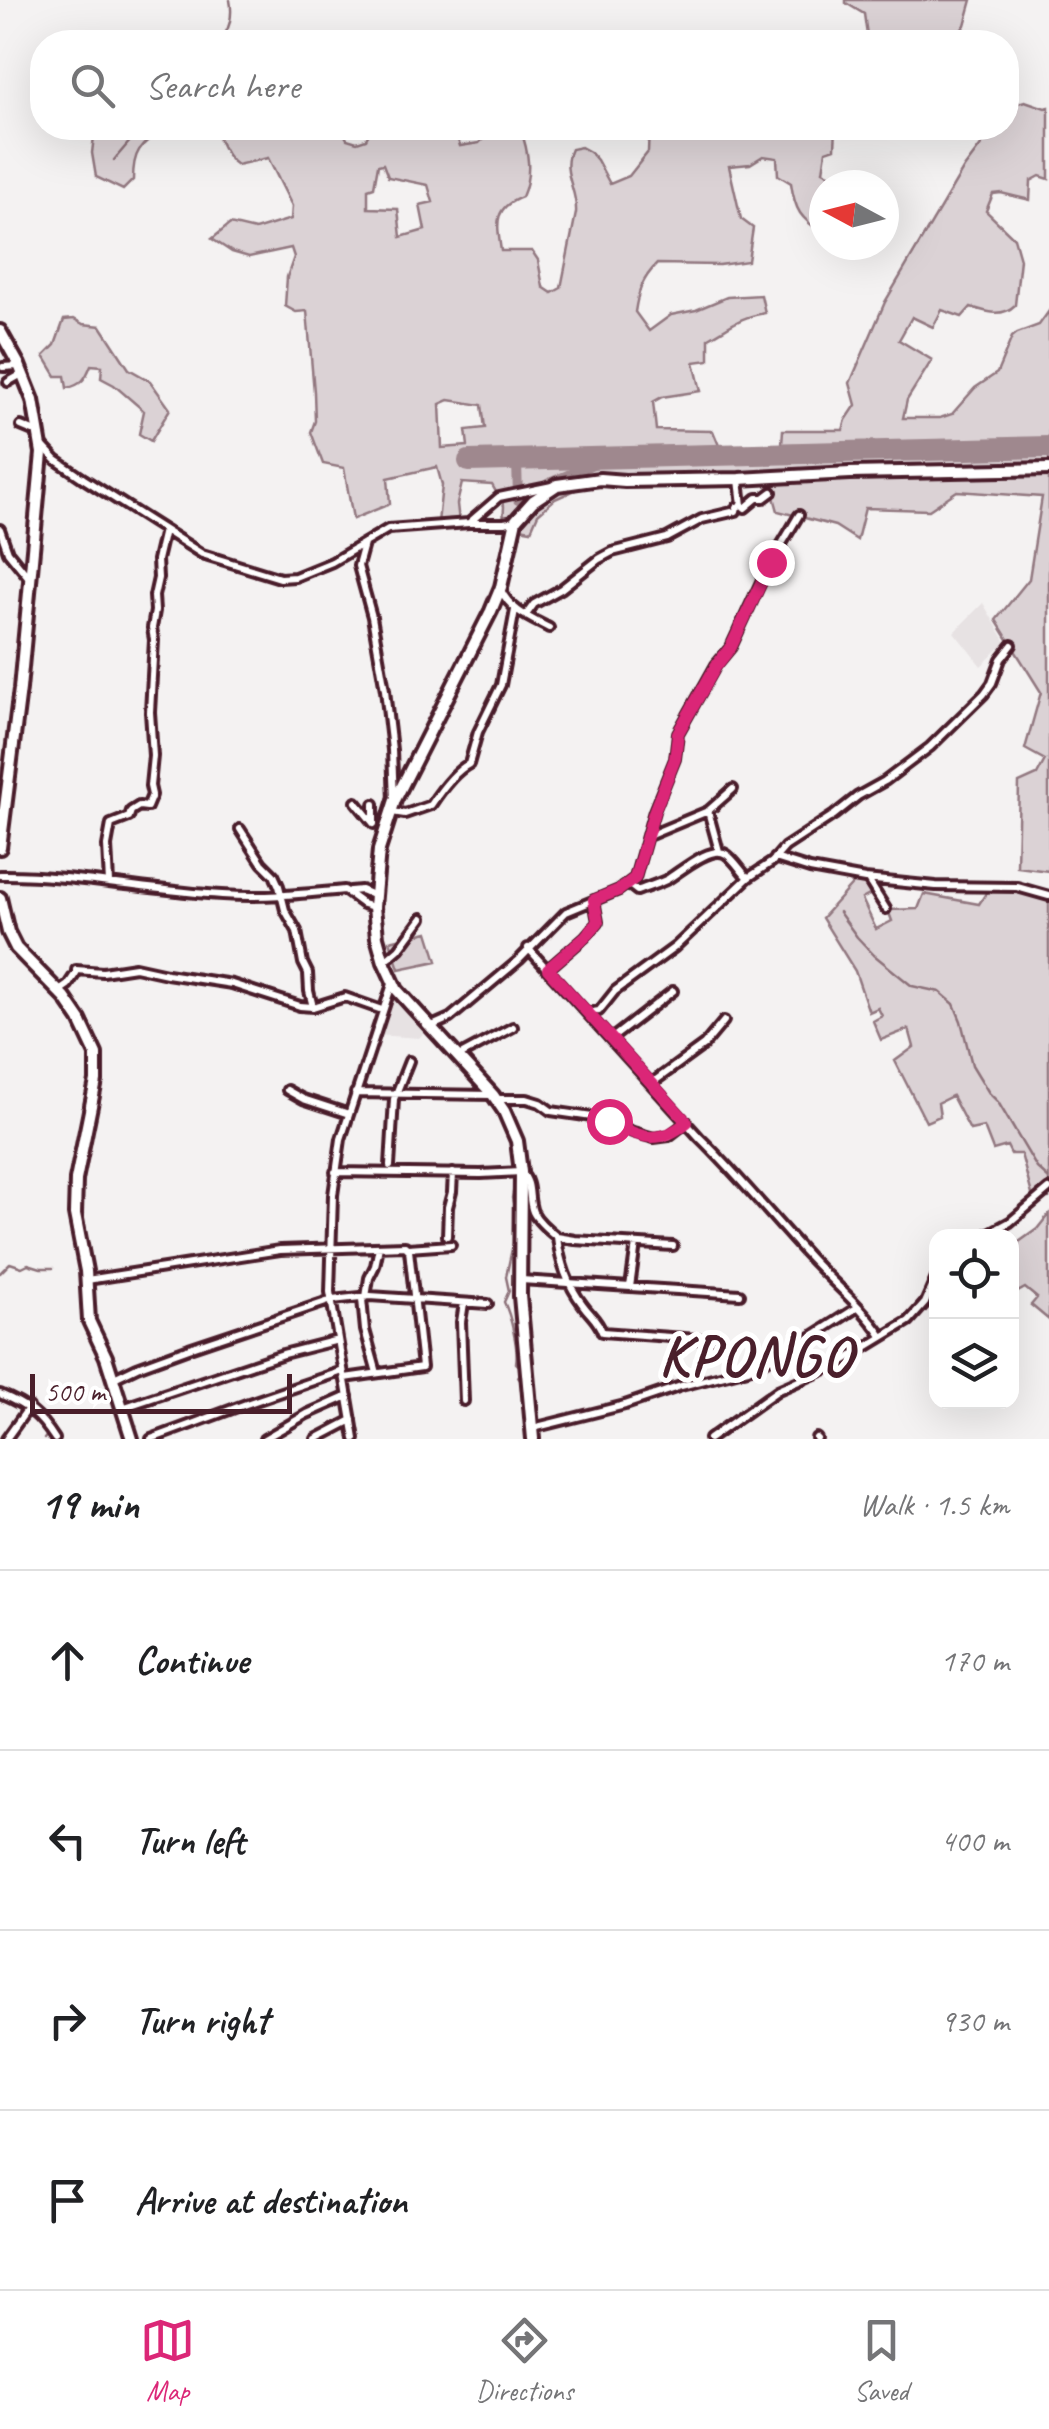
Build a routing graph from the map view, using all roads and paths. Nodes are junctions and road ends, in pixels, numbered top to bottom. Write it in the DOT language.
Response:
graph roads {
  1 [pos="0,331"];
  2 [pos="2,367"];
  3 [pos="21,370"];
  4 [pos="8,382"];
  5 [pos="21,426"];
  6 [pos="40,431"];
  7 [pos="42,445"];
  8 [pos="56,460"];
  9 [pos="41,461"];
  10 [pos="1049,469"];
  11 [pos="739,478"];
  12 [pos="557,486"];
  13 [pos="772,492"];
  14 [pos="742,505"];
  15 [pos="799,515"];
  16 [pos="516,520"];
  17 [pos="469,523"];
  18 [pos="0,529"];
  19 [pos="164,530"];
  20 [pos="365,542"];
  21 [pos="0,556"];
  22 [pos="343,556"];
  23 [pos="14,559"];
  24 [pos="358,566"];
  25 [pos="30,580"];
  26 [pos="500,588"];
  27 [pos="515,610"];
  28 [pos="526,615"];
  29 [pos="549,628"];
  30 [pos="1012,645"];
  31 [pos="733,789"];
  32 [pos="356,802"];
  33 [pos="374,804"];
  34 [pos="392,808"];
  35 [pos="708,810"];
  36 [pos="374,824"];
  37 [pos="240,829"];
  38 [pos="382,836"];
  39 [pos="648,836"];
  40 [pos="0,848"];
  41 [pos="720,851"];
  42 [pos="775,858"];
  43 [pos="0,874"];
  44 [pos="748,878"];
  45 [pos="868,879"];
  46 [pos="109,883"];
  47 [pos="628,884"];
  48 [pos="348,891"];
  49 [pos="282,894"];
  50 [pos="1049,896"];
  51 [pos="0,898"];
  52 [pos="594,900"];
  53 [pos="374,901"];
  54 [pos="886,909"];
  55 [pos="422,918"];
  56 [pos="528,948"];
  57 [pos="384,962"];
  58 [pos="548,969"];
  59 [pos="392,982"];
  60 [pos="673,990"];
  61 [pos="58,992"];
  62 [pos="313,1008"];
  63 [pos="382,1010"];
  64 [pos="588,1013"];
  65 [pos="724,1021"];
  66 [pos="431,1026"];
  67 [pos="513,1028"];
  68 [pos="611,1038"];
  69 [pos="458,1057"];
  70 [pos="409,1060"];
  71 [pos="652,1083"];
  72 [pos="287,1090"];
  73 [pos="396,1093"];
  74 [pos="356,1094"];
  75 [pos="494,1097"];
  76 [pos="348,1114"];
  77 [pos="687,1122"];
  78 [pos="390,1166"];
  79 [pos="335,1172"];
  80 [pos="518,1172"];
  81 [pos="453,1173"];
  82 [pos="1049,1189"];
  83 [pos="997,1229"];
  84 [pos="447,1236"];
  85 [pos="556,1237"];
  86 [pos="636,1244"];
  87 [pos="451,1246"];
  88 [pos="673,1246"];
  89 [pos="331,1247"];
  90 [pos="380,1248"];
  91 [pos="408,1248"];
  92 [pos="87,1280"];
  93 [pos="520,1280"];
  94 [pos="567,1282"];
  95 [pos="630,1287"];
  96 [pos="929,1292"];
  97 [pos="740,1294"];
  98 [pos="366,1296"];
  99 [pos="332,1300"];
  100 [pos="414,1300"];
  101 [pos="464,1302"];
  102 [pos="488,1304"];
  103 [pos="858,1307"];
  104 [pos="882,1336"];
  105 [pos="338,1340"];
  106 [pos="711,1340"];
  107 [pos="377,1373"];
  108 [pos="344,1374"];
  109 [pos="112,1379"];
  110 [pos="0,1394"];
  111 [pos="348,1396"];
  112 [pos="464,1401"];
  113 [pos="29,1407"];
  114 [pos="122,1408"];
  115 [pos="352,1420"];
  116 [pos="533,1434"];
  117 [pos="6,1439"];
  118 [pos="56,1439"];
  119 [pos="132,1439"];
  120 [pos="151,1439"];
  121 [pos="264,1439"];
  122 [pos="316,1439"];
  123 [pos="355,1439"];
  124 [pos="708,1439"];
  1 -- 3 [label="main road"];
  2 -- 3 [label="street"];
  3 -- 4 [label="street"];
  3 -- 6 [label="main road"];
  5 -- 6 [label="street"];
  6 -- 7 [label="main road"];
  7 -- 8 [label="street"];
  7 -- 9 [label="main road"];
  8 -- 9 [label="street"];
  8 -- 19 [label="street"];
  9 -- 25 [label="main road"];
  10 -- 11 [label="main road"];
  11 -- 12 [label="main road"];
  11 -- 14 [label="street"];
  12 -- 16 [label="main road"];
  12 -- 17 [label="street"];
  13 -- 14 [label="street"];
  14 -- 28 [label="street"];
  15 -- 39 [label="street"];
  16 -- 17 [label="street"];
  16 -- 26 [label="main road"];
  17 -- 20 [label="street"];
  18 -- 23 [label="street"];
  19 -- 22 [label="street"];
  19 -- 46 [label="street"];
  20 -- 22 [label="street"];
  20 -- 24 [label="street"];
  21 -- 23 [label="street"];
  22 -- 24 [label="street"];
  23 -- 25 [label="street"];
  24 -- 34 [label="street"];
  25 -- 40 [label="main road"];
  26 -- 27 [label="street"];
  26 -- 34 [label="main road"];
  27 -- 28 [label="street"];
  27 -- 34 [label="street"];
  28 -- 29 [label="street"];
  30 -- 42 [label="street"];
  31 -- 35 [label="street"];
  32 -- 36 [label="street"];
  33 -- 36 [label="street"];
  34 -- 38 [label="main road"];
  35 -- 39 [label="street"];
  35 -- 41 [label="street"];
  36 -- 38 [label="street"];
  37 -- 49 [label="street"];
  38 -- 53 [label="main road"];
  39 -- 47 [label="street"];
  41 -- 44 [label="street"];
  41 -- 47 [label="street"];
  42 -- 44 [label="street"];
  42 -- 45 [label="street"];
  43 -- 46 [label="street"];
  44 -- 64 [label="street"];
  45 -- 50 [label="street"];
  45 -- 54 [label="street"];
  46 -- 49 [label="street"];
  47 -- 52 [label="street"];
  48 -- 49 [label="street"];
  48 -- 53 [label="street"];
  48 -- 53 [label="street"];
  49 -- 62 [label="street"];
  51 -- 61 [label="main road"];
  52 -- 56 [label="street"];
  52 -- 58 [label="street"];
  53 -- 57 [label="main road"];
  55 -- 57 [label="street"];
  56 -- 58 [label="street"];
  56 -- 66 [label="street"];
  57 -- 59 [label="main road"];
  58 -- 64 [label="street"];
  59 -- 63 [label="street"];
  59 -- 66 [label="main road"];
  60 -- 68 [label="street"];
  61 -- 62 [label="street"];
  61 -- 92 [label="main road"];
  62 -- 63 [label="street"];
  63 -- 74 [label="street"];
  64 -- 68 [label="street"];
  65 -- 71 [label="street"];
  66 -- 69 [label="main road"];
  67 -- 69 [label="street"];
  68 -- 71 [label="street"];
  69 -- 75 [label="main road"];
  70 -- 73 [label="street"];
  71 -- 77 [label="street"];
  72 -- 76 [label="street"];
  73 -- 74 [label="street"];
  73 -- 75 [label="street"];
  73 -- 78 [label="street"];
  74 -- 76 [label="street"];
  75 -- 77 [label="street"];
  75 -- 80 [label="main road"];
  76 -- 79 [label="street"];
  77 -- 103 [label="street"];
  79 -- 81 [label="street"];
  79 -- 89 [label="street"];
  80 -- 81 [label="street"];
  80 -- 85 [label="street"];
  80 -- 93 [label="main road"];
  81 -- 84 [label="street"];
  82 -- 83 [label="street"];
  85 -- 86 [label="street"];
  85 -- 94 [label="street"];
  86 -- 88 [label="street"];
  86 -- 95 [label="street"];
  87 -- 91 [label="street"];
  89 -- 90 [label="street"];
  89 -- 92 [label="street"];
  89 -- 99 [label="street"];
  90 -- 91 [label="street"];
  90 -- 98 [label="street"];
  91 -- 100 [label="street"];
  92 -- 109 [label="main road"];
  93 -- 94 [label="street"];
  93 -- 116 [label="main road"];
  94 -- 95 [label="street"];
  94 -- 106 [label="street"];
  95 -- 97 [label="street"];
  96 -- 104 [label="street"];
  98 -- 99 [label="street"];
  98 -- 100 [label="street"];
  98 -- 107 [label="street"];
  99 -- 105 [label="street"];
  99 -- 109 [label="street"];
  100 -- 101 [label="street"];
  100 -- 107 [label="street"];
  101 -- 102 [label="street"];
  101 -- 112 [label="street"];
  103 -- 104 [label="street"];
  103 -- 116 [label="street"];
  104 -- 124 [label="street"];
  105 -- 108 [label="street"];
  105 -- 114 [label="street"];
  107 -- 108 [label="street"];
  108 -- 111 [label="street"];
  108 -- 120 [label="street"];
  109 -- 114 [label="main road"];
  110 -- 113 [label="street"];
  111 -- 115 [label="street"];
  111 -- 121 [label="street"];
  113 -- 117 [label="street"];
  113 -- 118 [label="street"];
  114 -- 119 [label="main road"];
  115 -- 122 [label="street"];
  115 -- 123 [label="street"];
}
